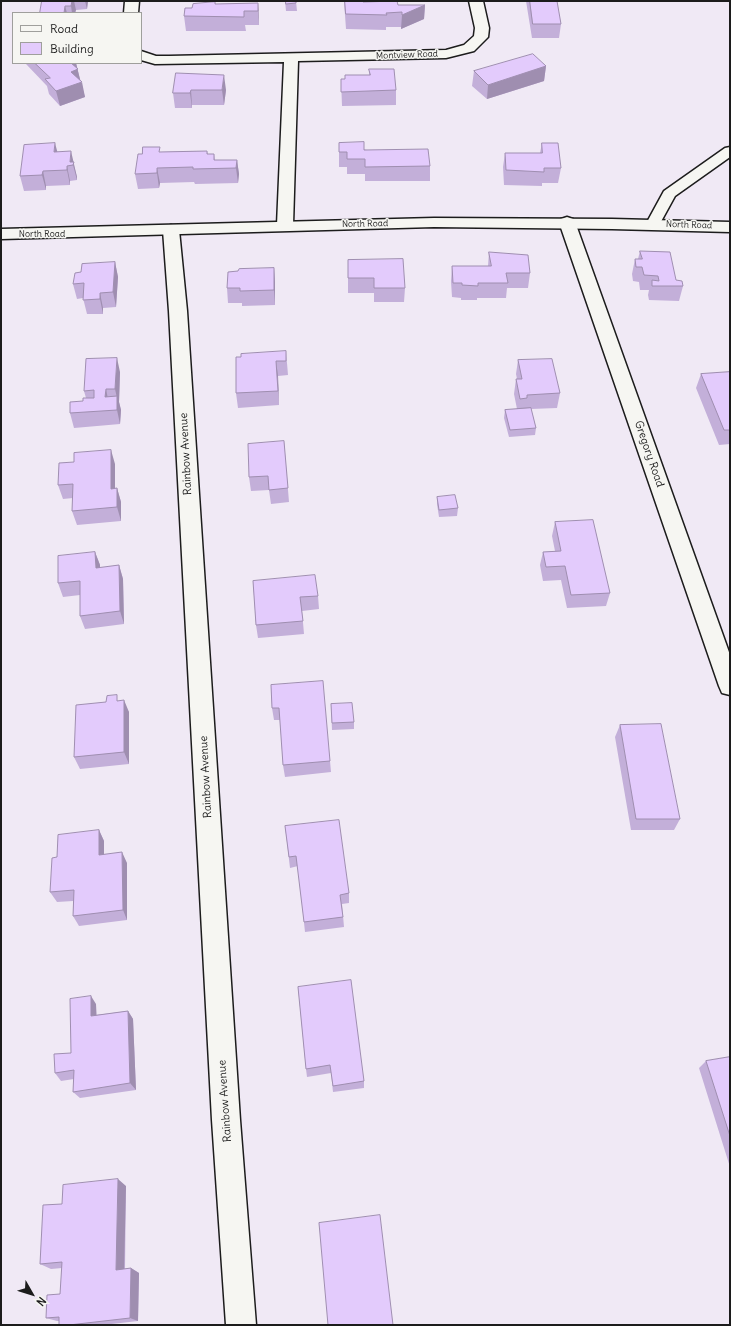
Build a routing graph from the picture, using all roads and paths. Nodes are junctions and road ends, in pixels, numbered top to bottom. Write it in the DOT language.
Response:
graph roads {
  1 [pos="132,1"];
  2 [pos="476,1"];
  3 [pos="131,12"];
  4 [pos="142,56"];
  5 [pos="291,58"];
  6 [pos="730,151"];
  7 [pos="567,222"];
  8 [pos="653,224"];
  9 [pos="285,225"];
  10 [pos="730,227"];
  11 [pos="171,230"];
  12 [pos="1,234"];
  13 [pos="730,686"];
  14 [pos="241,1325"];
  1 -- 3 [label="street"];
  2 -- 5 [label="street, Montview Road"];
  4 -- 5 [label="street, Montview Road"];
  5 -- 9 [label="street"];
  6 -- 8 [label="lane"];
  7 -- 8 [label="street, North Road"];
  7 -- 9 [label="street, North Road"];
  7 -- 13 [label="street, Gregory Road"];
  8 -- 10 [label="street, North Road"];
  9 -- 11 [label="street, North Road"];
  11 -- 12 [label="street, North Road"];
  11 -- 14 [label="street, Rainbow Avenue"];
}
